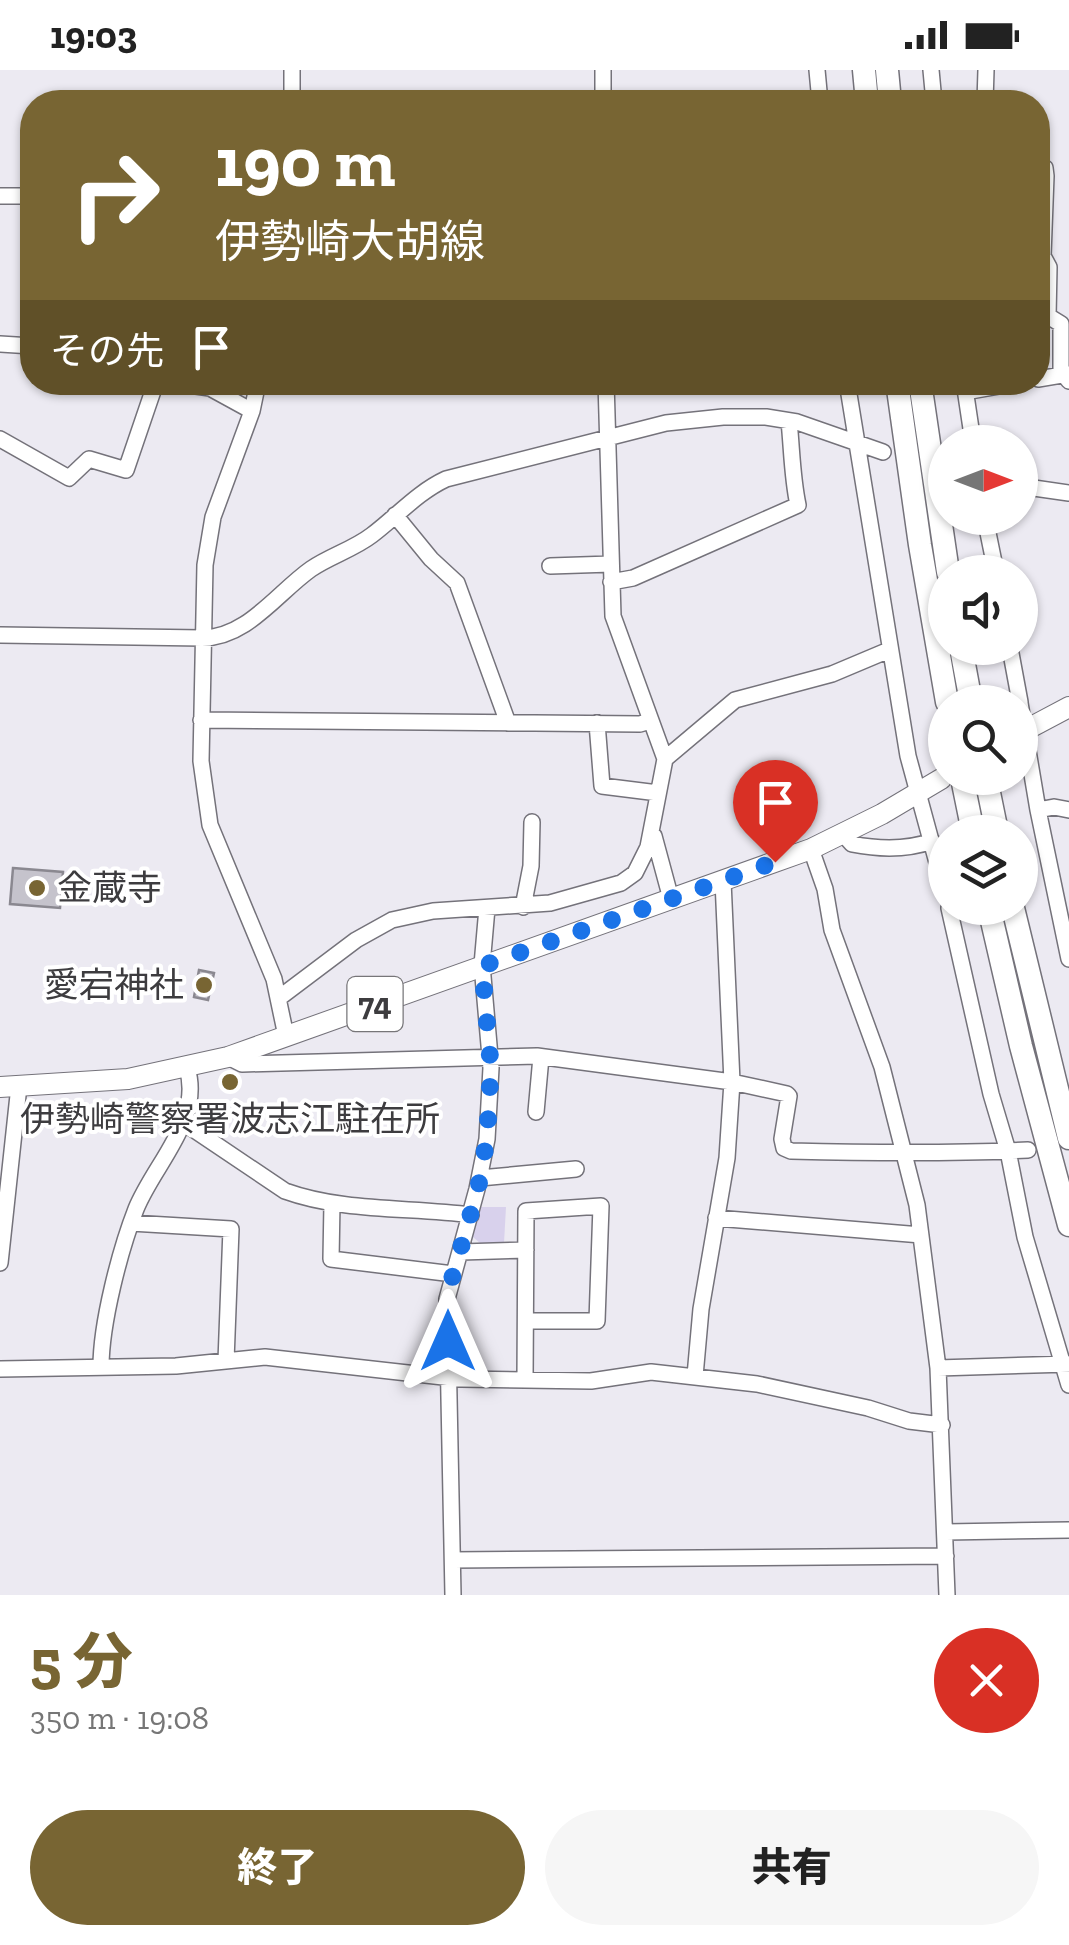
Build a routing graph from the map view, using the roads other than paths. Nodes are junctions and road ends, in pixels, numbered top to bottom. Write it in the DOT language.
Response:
graph roads {
  1 [pos="1050,317"];
  2 [pos="1067,376"];
  3 [pos="152,395"];
  4 [pos="227,395"];
  5 [pos="255,395"];
  6 [pos="606,395"];
  7 [pos="849,395"];
  8 [pos="899,395"];
  9 [pos="922,395"];
  10 [pos="965,395"];
  11 [pos="252,411"];
  12 [pos="789,421"];
  13 [pos="970,425"];
  14 [pos="0,439"];
  15 [pos="606,439"];
  16 [pos="855,442"];
  17 [pos="883,452"];
  18 [pos="1038,489"];
  19 [pos="1069,493"];
  20 [pos="395,515"];
  21 [pos="945,555"];
  22 [pos="611,564"];
  23 [pos="550,566"];
  24 [pos="612,582"];
  25 [pos="0,635"];
  26 [pos="202,638"];
  27 [pos="889,650"];
  28 [pos="944,685"];
  29 [pos="1069,707"];
  30 [pos="201,720"];
  31 [pos="650,721"];
  32 [pos="508,722"];
  33 [pos="597,723"];
  34 [pos="1038,724"];
  35 [pos="665,758"];
  36 [pos="928,789"];
  37 [pos="658,792"];
  38 [pos="918,794"];
  39 [pos="1035,795"];
  40 [pos="1038,810"];
  41 [pos="1069,810"];
  42 [pos="532,822"];
  43 [pos="652,828"];
  44 [pos="928,828"];
  45 [pos="843,834"];
  46 [pos="928,842"];
  47 [pos="811,848"];
  48 [pos="723,881"];
  49 [pos="670,900"];
  50 [pos="523,907"];
  51 [pos="487,908"];
  52 [pos="953,925"];
  53 [pos="994,925"];
  54 [pos="1017,925"];
  55 [pos="1069,959"];
  56 [pos="482,966"];
  57 [pos="279,998"];
  58 [pos="286,1036"];
  59 [pos="228,1057"];
  60 [pos="491,1057"];
  61 [pos="541,1057"];
  62 [pos="187,1068"];
  63 [pos="732,1082"];
  64 [pos="10,1086"];
  65 [pos="536,1112"];
  66 [pos="184,1124"];
  67 [pos="1069,1138"];
  68 [pos="1028,1150"];
  69 [pos="905,1151"];
  70 [pos="1008,1151"];
  71 [pos="576,1169"];
  72 [pos="480,1178"];
  73 [pos="332,1202"];
  74 [pos="471,1215"];
  75 [pos="716,1218"];
  76 [pos="131,1223"];
  77 [pos="1069,1225"];
  78 [pos="921,1235"];
  79 [pos="526,1250"];
  80 [pos="461,1252"];
  81 [pos="0,1264"];
  82 [pos="453,1274"];
  83 [pos="528,1322"];
  84 [pos="226,1361"];
  85 [pos="1066,1364"];
  86 [pos="100,1367"];
  87 [pos="938,1368"];
  88 [pos="0,1369"];
  89 [pos="695,1376"];
  90 [pos="450,1377"];
  91 [pos="525,1380"];
  92 [pos="1069,1384"];
  93 [pos="942,1425"];
  94 [pos="1069,1530"];
  95 [pos="946,1532"];
  96 [pos="946,1556"];
  97 [pos="453,1560"];
  98 [pos="453,1595"];
  99 [pos="947,1595"];
  1 -- 2 [label="street"];
  3 -- 14 [label="street"];
  4 -- 11 [label="street"];
  5 -- 11 [label="street"];
  6 -- 15 [label="street"];
  7 -- 16 [label="street"];
  8 -- 28 [label="highway"];
  9 -- 21 [label="highway"];
  10 -- 13 [label="street"];
  11 -- 26 [label="street"];
  12 -- 15 [label="street"];
  12 -- 16 [label="street"];
  12 -- 24 [label="street"];
  15 -- 20 [label="street"];
  15 -- 22 [label="street"];
  16 -- 17 [label="street"];
  16 -- 27 [label="street"];
  18 -- 19 [label="street"];
  20 -- 26 [label="street"];
  20 -- 32 [label="street"];
  22 -- 23 [label="street"];
  22 -- 24 [label="street"];
  24 -- 31 [label="street"];
  25 -- 26 [label="street"];
  26 -- 30 [label="street"];
  27 -- 35 [label="street"];
  27 -- 38 [label="street"];
  29 -- 34 [label="main road"];
  30 -- 32 [label="street"];
  30 -- 57 [label="street"];
  31 -- 33 [label="street"];
  31 -- 35 [label="street"];
  32 -- 33 [label="street"];
  33 -- 37 [label="street"];
  35 -- 37 [label="street"];
  36 -- 38 [label="main road, 74"];
  37 -- 43 [label="street"];
  38 -- 44 [label="street"];
  38 -- 45 [label="main road, 74"];
  39 -- 40 [label="street"];
  40 -- 41 [label="street"];
  40 -- 55 [label="street"];
  42 -- 50 [label="street"];
  43 -- 49 [label="street"];
  43 -- 50 [label="street"];
  45 -- 46 [label="street"];
  45 -- 47 [label="main road, 74"];
  47 -- 48 [label="main road, 74"];
  47 -- 69 [label="street"];
  48 -- 49 [label="main road, 74"];
  48 -- 63 [label="street"];
  49 -- 56 [label="main road, 74"];
  50 -- 51 [label="street"];
  51 -- 56 [label="street"];
  51 -- 57 [label="street"];
  52 -- 70 [label="street"];
  53 -- 77 [label="highway"];
  54 -- 67 [label="highway"];
  56 -- 58 [label="main road, 74"];
  56 -- 60 [label="street"];
  57 -- 58 [label="street"];
  58 -- 59 [label="main road, 74"];
  59 -- 60 [label="street"];
  59 -- 62 [label="main road, 74"];
  60 -- 61 [label="street"];
  60 -- 72 [label="street"];
  61 -- 63 [label="street"];
  61 -- 65 [label="street"];
  62 -- 64 [label="main road, 74"];
  62 -- 66 [label="street"];
  63 -- 69 [label="street"];
  63 -- 75 [label="street"];
  64 -- 81 [label="street"];
  66 -- 73 [label="street"];
  66 -- 76 [label="street"];
  68 -- 70 [label="street"];
  69 -- 70 [label="street"];
  69 -- 78 [label="street"];
  70 -- 85 [label="street"];
  71 -- 72 [label="street"];
  72 -- 74 [label="street"];
  73 -- 74 [label="street"];
  73 -- 82 [label="street"];
  74 -- 80 [label="street"];
  75 -- 78 [label="street"];
  75 -- 89 [label="street"];
  76 -- 84 [label="street"];
  76 -- 86 [label="street"];
  78 -- 87 [label="street"];
  79 -- 80 [label="street"];
  79 -- 83 [label="street"];
  79 -- 83 [label="street"];
  80 -- 82 [label="street"];
  82 -- 90 [label="street"];
  83 -- 91 [label="street"];
  84 -- 86 [label="street"];
  84 -- 90 [label="street"];
  85 -- 87 [label="street"];
  85 -- 92 [label="street"];
  86 -- 88 [label="street"];
  87 -- 93 [label="street"];
  89 -- 91 [label="street"];
  89 -- 93 [label="street"];
  90 -- 91 [label="street"];
  90 -- 97 [label="street"];
  93 -- 95 [label="street"];
  94 -- 95 [label="street"];
  95 -- 96 [label="street"];
  96 -- 97 [label="street"];
  96 -- 99 [label="street"];
  97 -- 98 [label="street"];
}
